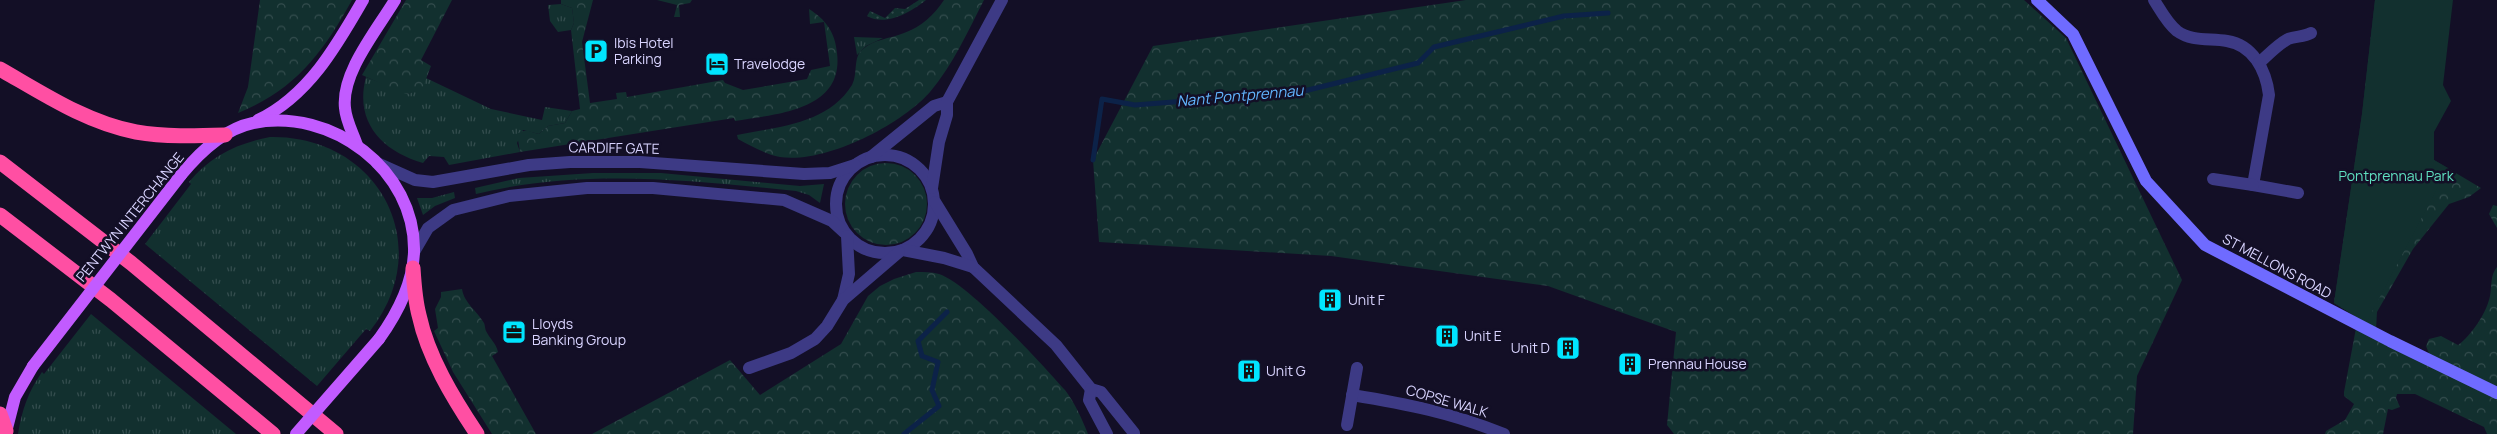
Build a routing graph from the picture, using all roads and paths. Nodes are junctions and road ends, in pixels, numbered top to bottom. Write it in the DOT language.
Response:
graph roads {
  1 [pos="363,0"];
  2 [pos="395,0"];
  3 [pos="1002,0"];
  4 [pos="2037,0"];
  5 [pos="2154,0"];
  6 [pos="2311,33"];
  7 [pos="2259,63"];
  8 [pos="0,69"];
  9 [pos="947,102"];
  10 [pos="254,123"];
  11 [pos="224,135"];
  12 [pos="357,145"];
  13 [pos="870,157"];
  14 [pos="0,162"];
  15 [pos="377,163"];
  16 [pos="855,165"];
  17 [pos="2213,179"];
  18 [pos="2253,186"];
  19 [pos="932,188"];
  20 [pos="2298,194"];
  21 [pos="935,202"];
  22 [pos="0,214"];
  23 [pos="846,234"];
  24 [pos="901,251"];
  25 [pos="414,252"];
  26 [pos="972,267"];
  27 [pos="413,268"];
  28 [pos="843,300"];
  29 [pos="749,368"];
  30 [pos="1357,368"];
  31 [pos="1091,389"];
  32 [pos="2497,393"];
  33 [pos="1352,394"];
  34 [pos="0,414"];
  35 [pos="1347,425"];
  36 [pos="6,433"];
  37 [pos="274,434"];
  38 [pos="296,434"];
  39 [pos="336,434"];
  40 [pos="477,434"];
  41 [pos="1107,434"];
  42 [pos="1136,434"];
  43 [pos="1504,434"];
  1 -- 10 [label="main road"];
  2 -- 12 [label="main road"];
  3 -- 9 [label="street, CARDIFF GATE"];
  4 -- 32 [label="main road, ST MELLONS ROAD"];
  5 -- 7 [label="street"];
  6 -- 7 [label="street"];
  7 -- 18 [label="street"];
  8 -- 11 [label="highway"];
  9 -- 13 [label="street, CARDIFF GATE"];
  9 -- 19 [label="street, CARDIFF GATE"];
  10 -- 11 [label="main road, PENTWYN INTERCHANGE"];
  10 -- 12 [label="main road, PENTWYN INTERCHANGE"];
  11 -- 36 [label="main road, PENTWYN INTERCHANGE, bridge"];
  12 -- 15 [label="main road, PENTWYN INTERCHANGE"];
  13 -- 16 [label="street, CARDIFF GATE"];
  13 -- 19 [label="street, CARDIFF GATE"];
  14 -- 39 [label="highway"];
  15 -- 16 [label="street, CARDIFF GATE"];
  15 -- 25 [label="main road, PENTWYN INTERCHANGE"];
  16 -- 23 [label="street, CARDIFF GATE"];
  17 -- 18 [label="street"];
  18 -- 20 [label="street"];
  19 -- 21 [label="street, CARDIFF GATE"];
  21 -- 24 [label="street, CARDIFF GATE"];
  21 -- 26 [label="street"];
  22 -- 37 [label="highway"];
  23 -- 24 [label="street"];
  23 -- 25 [label="street"];
  23 -- 28 [label="street, CARDIFF GATE"];
  24 -- 26 [label="street"];
  24 -- 28 [label="street, CARDIFF GATE"];
  25 -- 27 [label="main road, PENTWYN INTERCHANGE"];
  26 -- 31 [label="street"];
  27 -- 38 [label="main road, PENTWYN INTERCHANGE, bridge"];
  27 -- 40 [label="highway"];
  28 -- 29 [label="street"];
  30 -- 33 [label="street"];
  31 -- 41 [label="street"];
  31 -- 42 [label="street"];
  33 -- 35 [label="street"];
  33 -- 43 [label="street, COPSE WALK"];
  34 -- 36 [label="highway"];
}
